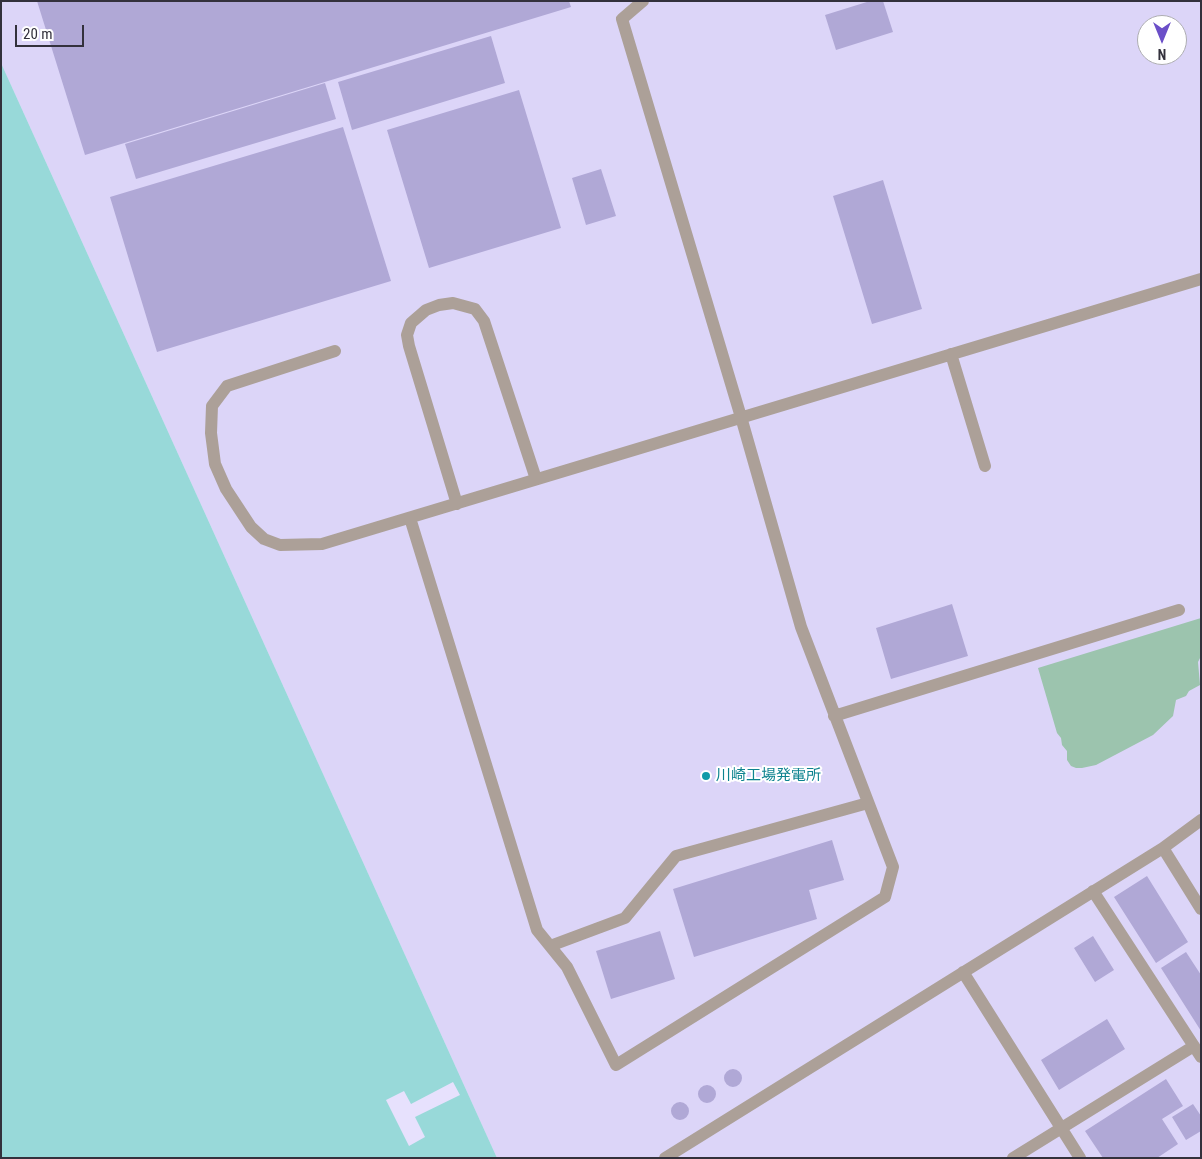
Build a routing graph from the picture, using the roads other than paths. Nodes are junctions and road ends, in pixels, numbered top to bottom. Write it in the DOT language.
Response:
graph roads {
  1 [pos="643,1"];
  2 [pos="1201,278"];
  3 [pos="335,350"];
  4 [pos="951,354"];
  5 [pos="741,418"];
  6 [pos="985,466"];
  7 [pos="536,480"];
  8 [pos="457,504"];
  9 [pos="410,518"];
  10 [pos="1179,610"];
  11 [pos="834,716"];
  12 [pos="868,803"];
  13 [pos="1201,820"];
  14 [pos="1163,848"];
  15 [pos="1094,891"];
  16 [pos="1201,908"];
  17 [pos="550,946"];
  18 [pos="963,972"];
  19 [pos="1194,1046"];
  20 [pos="1201,1057"];
  21 [pos="1062,1128"];
  22 [pos="665,1158"];
  23 [pos="1013,1158"];
  24 [pos="1080,1158"];
  1 -- 5 [label="lane"];
  2 -- 4 [label="lane"];
  3 -- 9 [label="lane"];
  4 -- 5 [label="lane"];
  4 -- 6 [label="lane"];
  5 -- 7 [label="lane"];
  5 -- 11 [label="lane"];
  7 -- 8 [label="lane"];
  7 -- 8 [label="lane"];
  8 -- 9 [label="lane"];
  9 -- 17 [label="lane"];
  10 -- 11 [label="lane"];
  11 -- 12 [label="lane"];
  12 -- 17 [label="lane"];
  12 -- 17 [label="lane"];
  13 -- 14 [label="lane"];
  14 -- 15 [label="lane"];
  14 -- 16 [label="lane"];
  15 -- 18 [label="lane"];
  15 -- 19 [label="lane"];
  18 -- 21 [label="lane"];
  18 -- 22 [label="lane"];
  19 -- 20 [label="lane"];
  19 -- 21 [label="lane"];
  21 -- 23 [label="lane"];
  21 -- 24 [label="lane"];
}
